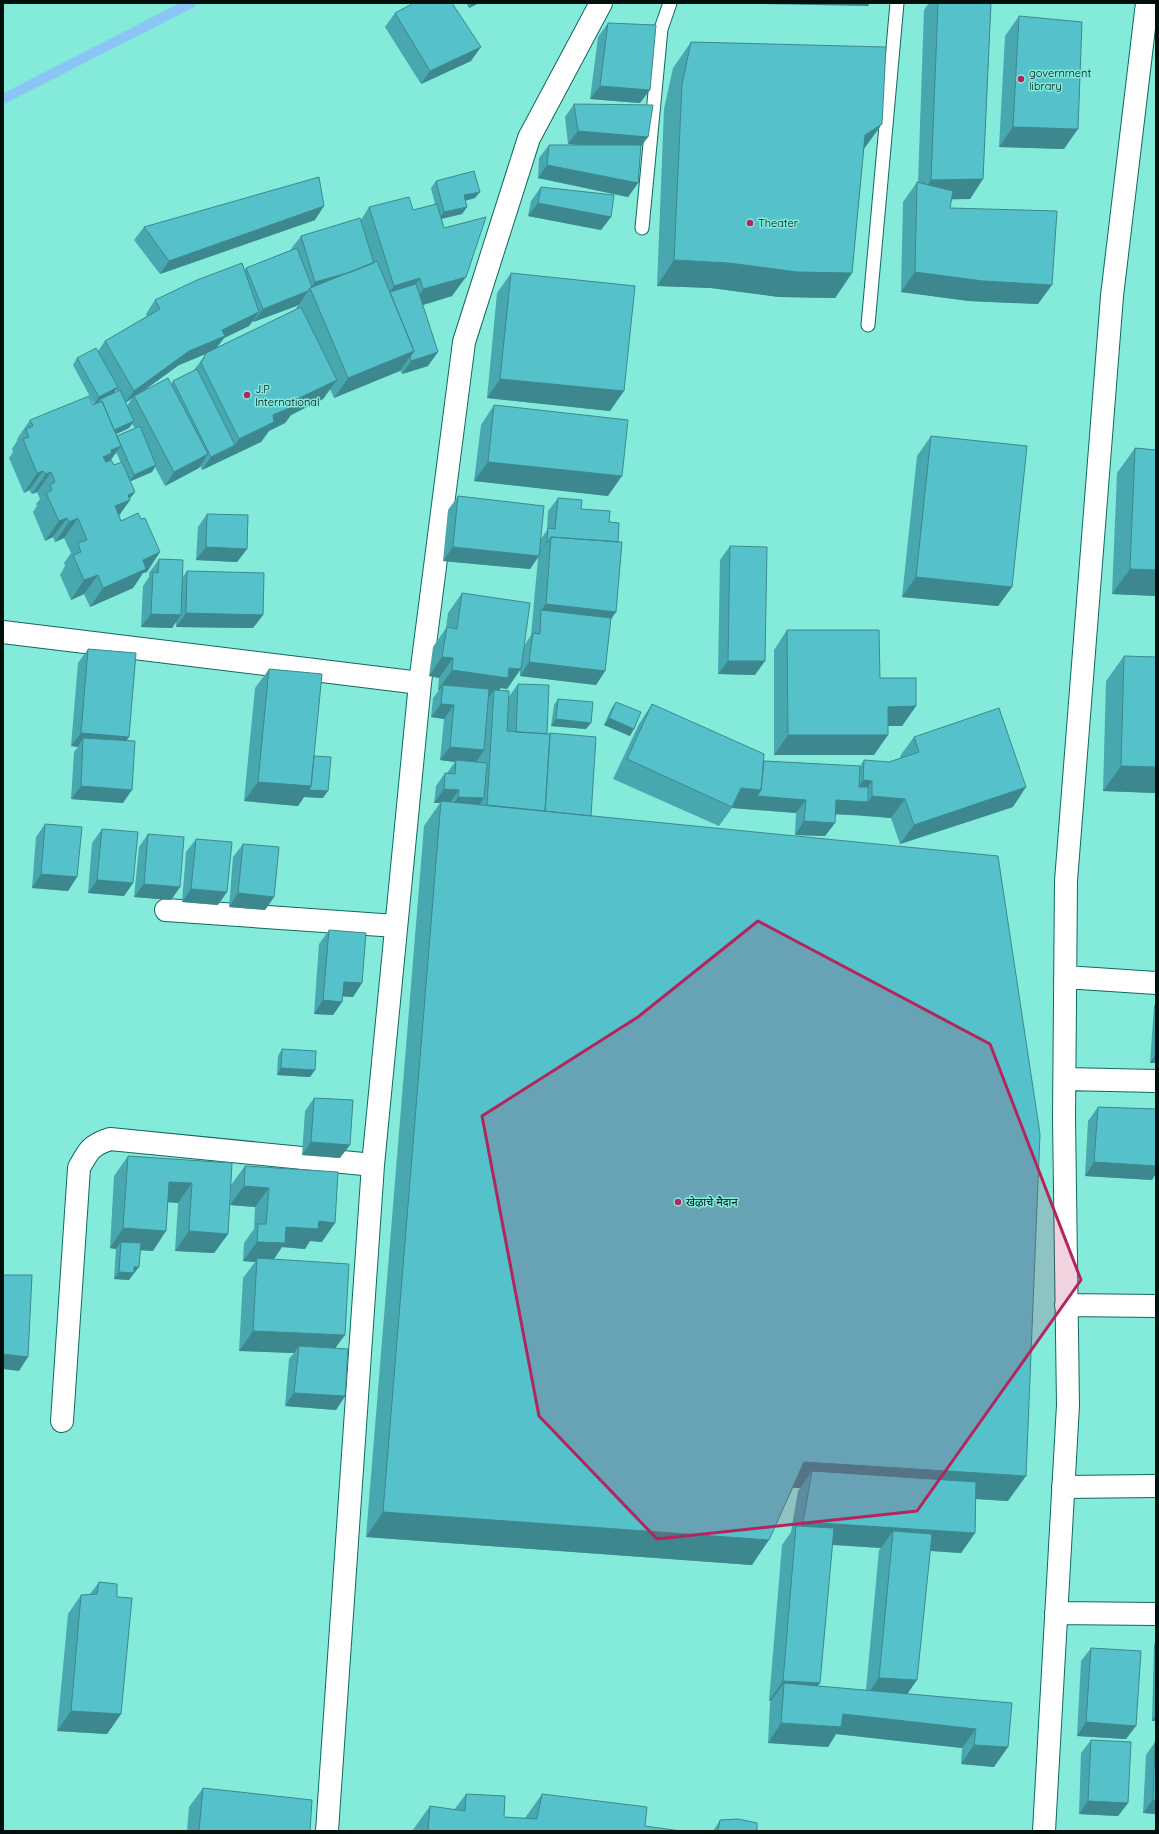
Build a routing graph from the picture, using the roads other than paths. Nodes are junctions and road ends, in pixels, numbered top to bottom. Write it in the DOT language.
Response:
graph roads {
  1 [pos="601,3"];
  2 [pos="670,3"];
  3 [pos="897,3"];
  4 [pos="1146,3"];
  5 [pos="642,228"];
  6 [pos="868,326"];
  7 [pos="3,632"];
  8 [pos="420,683"];
  9 [pos="166,910"];
  10 [pos="396,926"];
  11 [pos="1065,977"];
  12 [pos="1156,983"];
  13 [pos="1065,1079"];
  14 [pos="1156,1081"];
  15 [pos="373,1165"];
  16 [pos="1066,1305"];
  17 [pos="1156,1306"];
  18 [pos="62,1421"];
  19 [pos="1156,1486"];
  20 [pos="1063,1487"];
  21 [pos="1056,1613"];
  22 [pos="1156,1614"];
  23 [pos="327,1831"];
  24 [pos="1044,1831"];
  1 -- 8 [label="street"];
  2 -- 5 [label="lane"];
  3 -- 6 [label="lane"];
  4 -- 11 [label="street"];
  7 -- 8 [label="street"];
  8 -- 10 [label="street"];
  9 -- 10 [label="street"];
  10 -- 15 [label="street"];
  11 -- 12 [label="street"];
  11 -- 13 [label="street"];
  13 -- 14 [label="street"];
  13 -- 16 [label="street"];
  15 -- 18 [label="street"];
  15 -- 23 [label="street"];
  16 -- 17 [label="street"];
  16 -- 20 [label="street"];
  19 -- 20 [label="street"];
  20 -- 21 [label="street"];
  21 -- 22 [label="street"];
  21 -- 24 [label="street"];
}
